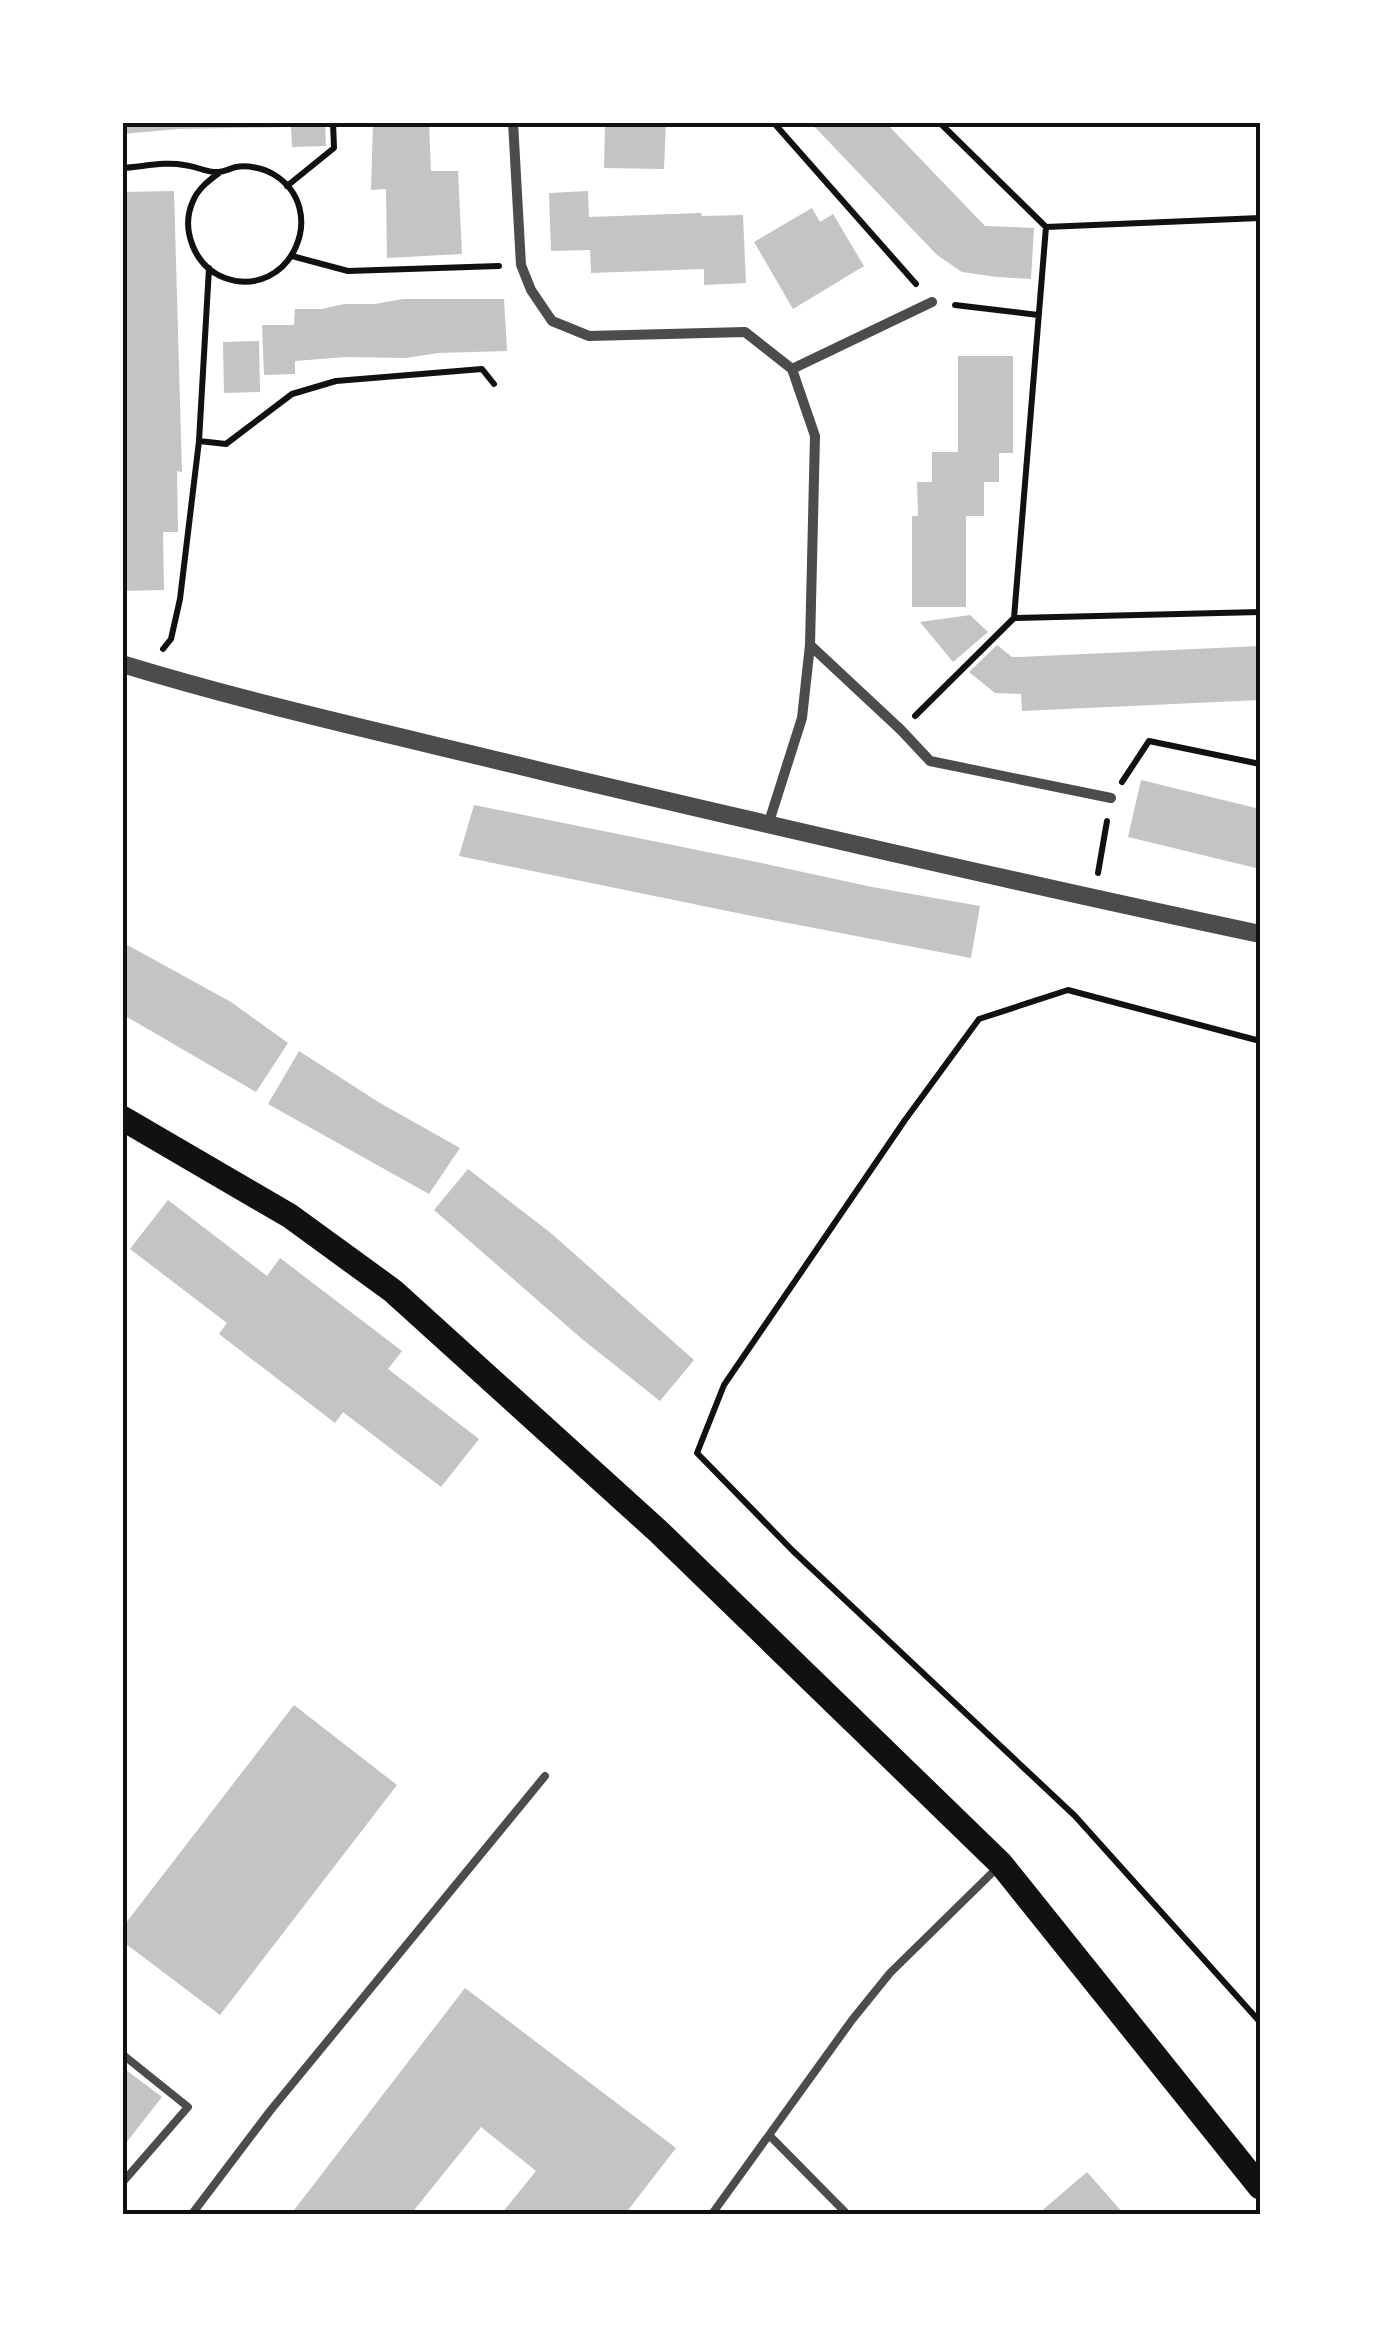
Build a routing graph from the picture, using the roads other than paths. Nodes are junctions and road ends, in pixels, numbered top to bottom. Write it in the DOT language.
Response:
graph roads {
  1 [pos="514,122"];
  2 [pos="932,302"];
  3 [pos="792,369"];
  4 [pos="810,645"];
  5 [pos="122,664"];
  6 [pos="1112,798"];
  7 [pos="768,825"];
  8 [pos="1260,934"];
  9 [pos="122,1118"];
  10 [pos="545,1776"];
  11 [pos="1002,1864"];
  12 [pos="122,2054"];
  13 [pos="769,2135"];
  14 [pos="122,2183"];
  15 [pos="1260,2186"];
  16 [pos="192,2214"];
  17 [pos="712,2214"];
  18 [pos="847,2214"];
  1 -- 3 [label="street"];
  2 -- 3 [label="street"];
  3 -- 4 [label="street"];
  4 -- 6 [label="street"];
  4 -- 7 [label="street"];
  5 -- 7 [label="street"];
  7 -- 8 [label="street"];
  9 -- 11 [label="main road"];
  10 -- 16 [label="lane"];
  11 -- 13 [label="lane"];
  11 -- 15 [label="main road"];
  12 -- 14 [label="lane"];
  13 -- 17 [label="lane"];
  13 -- 18 [label="lane"];
}
